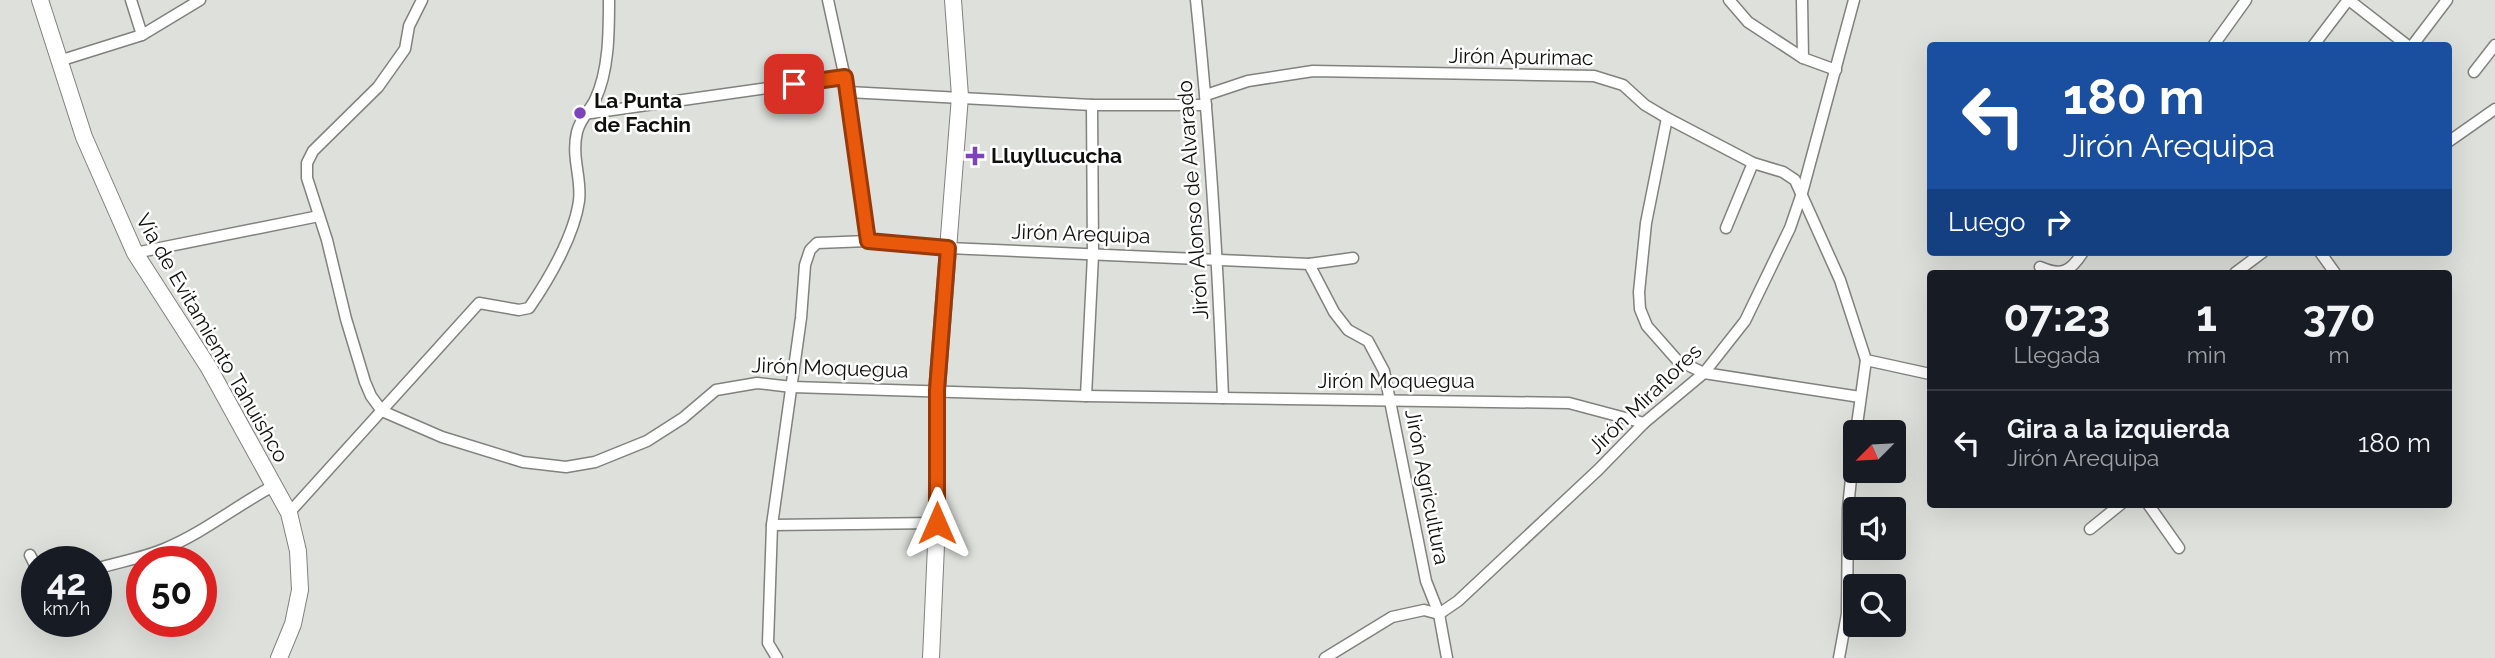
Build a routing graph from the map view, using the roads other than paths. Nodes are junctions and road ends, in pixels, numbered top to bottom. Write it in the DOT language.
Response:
graph roads {
  1 [pos="40,0"];
  2 [pos="131,0"];
  3 [pos="200,0"];
  4 [pos="422,0"];
  5 [pos="609,0"];
  6 [pos="828,0"];
  7 [pos="953,0"];
  8 [pos="1196,0"];
  9 [pos="1729,0"];
  10 [pos="1802,0"];
  11 [pos="1854,0"];
  12 [pos="2246,0"];
  13 [pos="2348,0"];
  14 [pos="2447,0"];
  15 [pos="142,34"];
  16 [pos="2216,42"];
  17 [pos="2316,42"];
  18 [pos="2405,42"];
  19 [pos="2413,42"];
  20 [pos="2495,46"];
  21 [pos="1803,58"];
  22 [pos="59,61"];
  23 [pos="1836,70"];
  24 [pos="2474,72"];
  25 [pos="845,77"];
  26 [pos="848,92"];
  27 [pos="960,96"];
  28 [pos="1206,100"];
  29 [pos="1091,105"];
  30 [pos="2495,109"];
  31 [pos="584,114"];
  32 [pos="1667,118"];
  33 [pos="2452,139"];
  34 [pos="1753,163"];
  35 [pos="1802,193"];
  36 [pos="319,216"];
  37 [pos="1726,228"];
  38 [pos="868,241"];
  39 [pos="948,248"];
  40 [pos="135,253"];
  41 [pos="1093,255"];
  42 [pos="2081,256"];
  43 [pos="1218,258"];
  44 [pos="1353,258"];
  45 [pos="1308,264"];
  46 [pos="2040,267"];
  47 [pos="2048,270"];
  48 [pos="2068,270"];
  49 [pos="1866,360"];
  50 [pos="1704,373"];
  51 [pos="1927,373"];
  52 [pos="792,387"];
  53 [pos="937,390"];
  54 [pos="1086,396"];
  55 [pos="1860,397"];
  56 [pos="1223,398"];
  57 [pos="1391,401"];
  58 [pos="382,411"];
  59 [pos="1857,420"];
  60 [pos="1644,423"];
  61 [pos="1851,483"];
  62 [pos="273,486"];
  63 [pos="2116,508"];
  64 [pos="2151,508"];
  65 [pos="289,513"];
  66 [pos="937,523"];
  67 [pos="772,525"];
  68 [pos="2090,529"];
  69 [pos="2179,548"];
  70 [pos="112,564"];
  71 [pos="1439,614"];
  72 [pos="279,658"];
  73 [pos="778,658"];
  74 [pos="931,658"];
  75 [pos="1325,658"];
  76 [pos="1447,658"];
  77 [pos="1839,658"];
  1 -- 22 [label="main road, Vía de Evitamiento Tahuishco"];
  2 -- 15 [label="street"];
  3 -- 15 [label="street"];
  4 -- 36 [label="street"];
  5 -- 31 [label="street"];
  6 -- 25 [label="street"];
  7 -- 27 [label="main road"];
  8 -- 28 [label="street, Jirón Alonso de Alvarado"];
  9 -- 21 [label="street"];
  10 -- 21 [label="street"];
  11 -- 23 [label="street, Jirón Miraflores"];
  12 -- 16 [label="street"];
  13 -- 17 [label="street"];
  13 -- 18 [label="street"];
  14 -- 19 [label="street"];
  15 -- 22 [label="street"];
  20 -- 24 [label="street"];
  21 -- 23 [label="street"];
  22 -- 40 [label="main road, Vía de Evitamiento Tahuishco"];
  23 -- 35 [label="street, Jirón Miraflores"];
  25 -- 26 [label="street"];
  25 -- 31 [label="street"];
  26 -- 27 [label="street, Jirón Apurimac"];
  26 -- 38 [label="street"];
  27 -- 29 [label="street, Jirón Apurimac"];
  27 -- 39 [label="main road"];
  28 -- 29 [label="street, Jirón Apurimac"];
  28 -- 32 [label="street, Jirón Apurimac"];
  28 -- 43 [label="street, Jirón Alonso de Alvarado"];
  29 -- 41 [label="street"];
  30 -- 33 [label="street"];
  31 -- 58 [label="street"];
  32 -- 34 [label="street, Jirón Apurimac"];
  32 -- 50 [label="street"];
  34 -- 35 [label="street, Jirón Apurimac"];
  34 -- 37 [label="street"];
  35 -- 49 [label="street"];
  35 -- 50 [label="street, Jirón Miraflores"];
  36 -- 40 [label="street"];
  36 -- 58 [label="street"];
  38 -- 39 [label="street, Jirón Arequipa"];
  38 -- 52 [label="street, Jirón Arequipa"];
  39 -- 41 [label="street, Jirón Arequipa"];
  39 -- 53 [label="main road"];
  40 -- 62 [label="main road, Vía de Evitamiento Tahuishco"];
  41 -- 43 [label="street, Jirón Arequipa"];
  41 -- 54 [label="street"];
  42 -- 48 [label="street"];
  43 -- 45 [label="street, Jirón Arequipa"];
  43 -- 56 [label="street, Jirón Alonso de Alvarado"];
  44 -- 45 [label="street, Jirón Arequipa"];
  45 -- 57 [label="street, Jirón Agricultura"];
  46 -- 47 [label="street"];
  49 -- 51 [label="street"];
  49 -- 55 [label="street"];
  50 -- 55 [label="street"];
  50 -- 60 [label="street, Jirón Miraflores"];
  52 -- 53 [label="street, Jirón Moquegua"];
  52 -- 58 [label="street, Jirón Moquegua"];
  52 -- 67 [label="street"];
  53 -- 54 [label="street, Jirón Moquegua"];
  53 -- 66 [label="main road"];
  54 -- 56 [label="street, Jirón Moquegua"];
  55 -- 59 [label="street"];
  56 -- 57 [label="street, Jirón Moquegua"];
  57 -- 60 [label="street, Jirón Moquegua"];
  57 -- 71 [label="street, Jirón Agricultura"];
  58 -- 65 [label="street"];
  60 -- 71 [label="street, Jirón Miraflores"];
  61 -- 77 [label="street"];
  62 -- 65 [label="main road, Vía de Evitamiento Tahuishco"];
  62 -- 70 [label="street"];
  63 -- 68 [label="street"];
  64 -- 69 [label="street"];
  65 -- 72 [label="main road, Vía de Evitamiento Tahuishco"];
  66 -- 67 [label="street"];
  66 -- 74 [label="main road"];
  67 -- 73 [label="street"];
  71 -- 75 [label="street"];
  71 -- 76 [label="street, Jirón Agricultura"];
}
